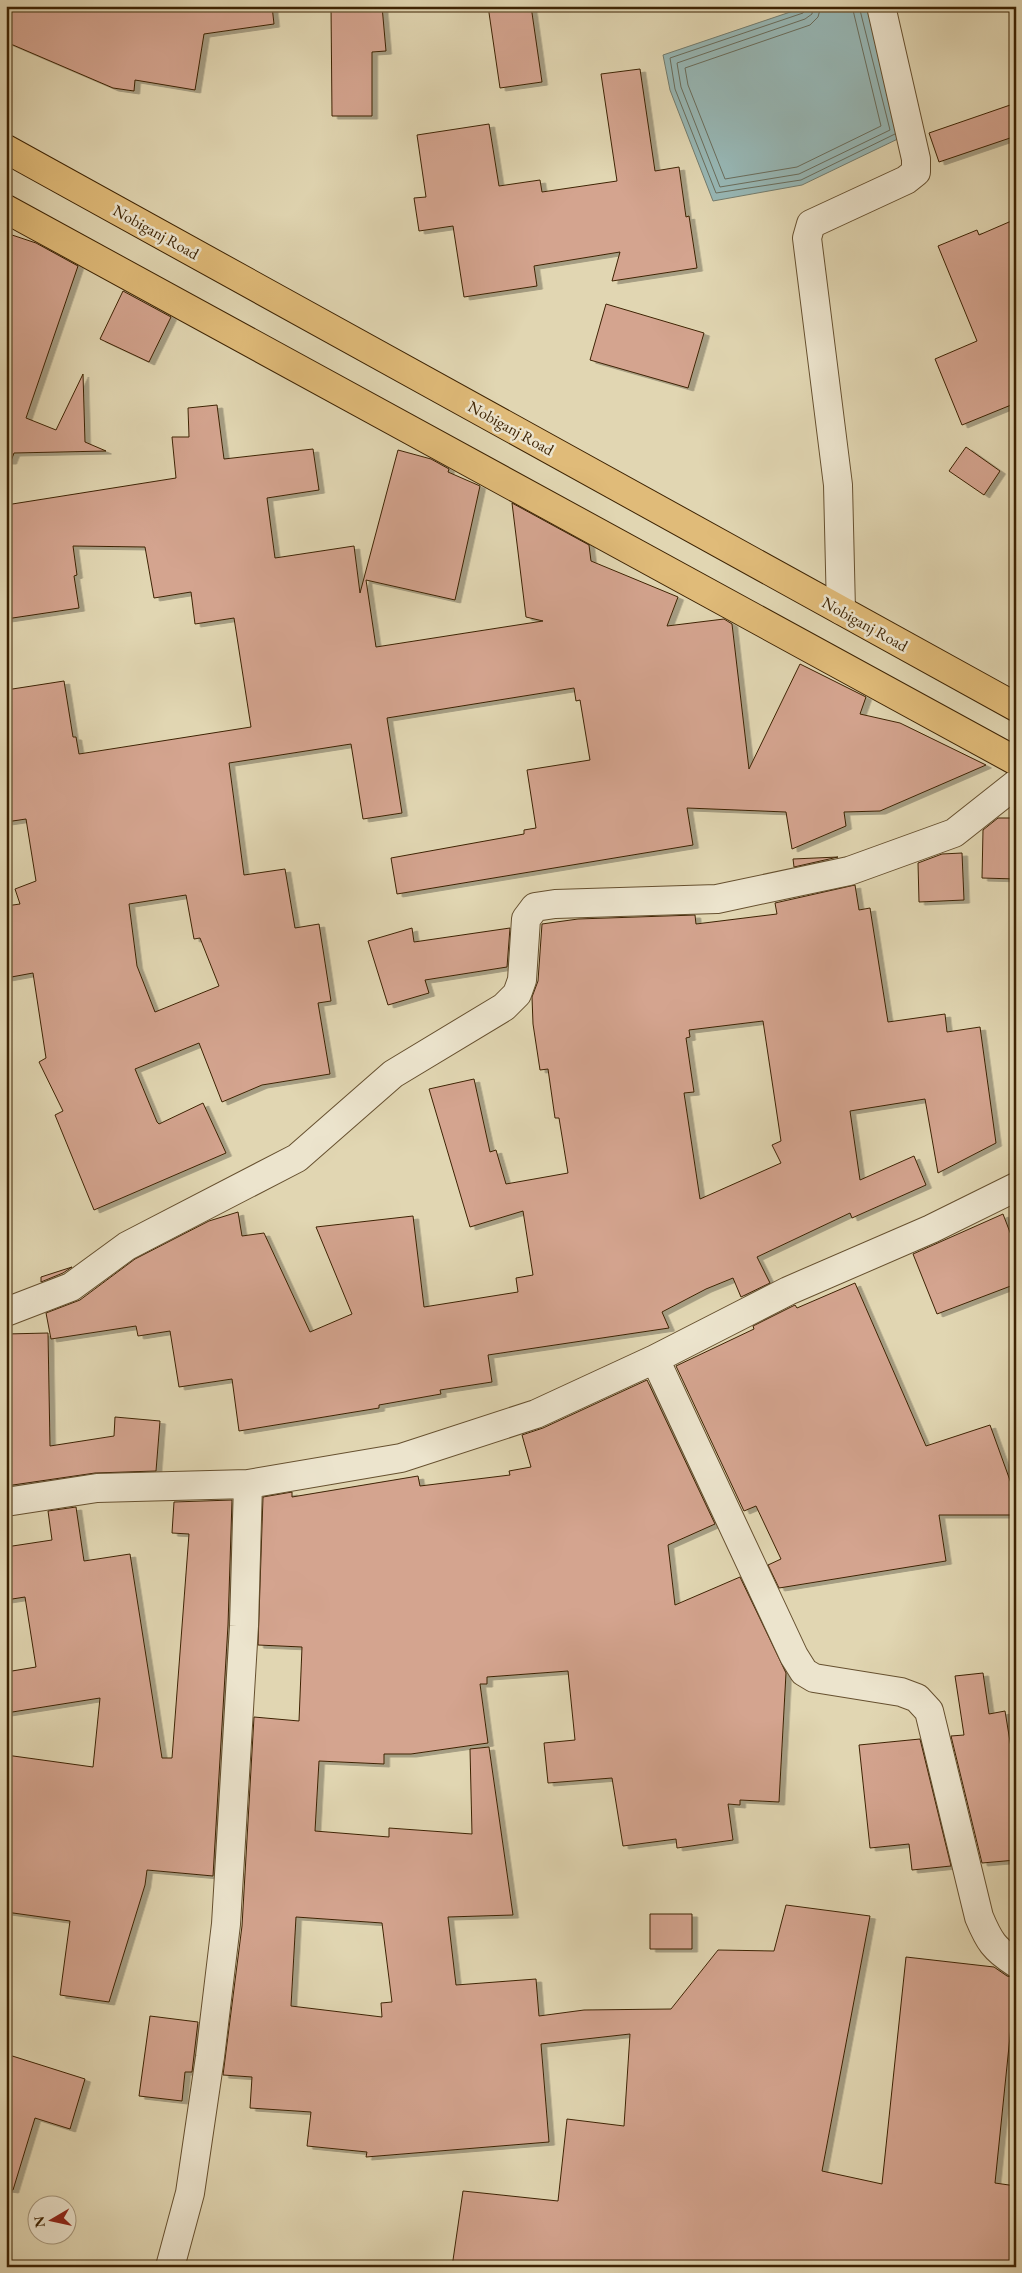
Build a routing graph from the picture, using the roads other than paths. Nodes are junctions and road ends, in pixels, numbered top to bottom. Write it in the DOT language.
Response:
graph roads {
  1 [pos="881,6"];
  2 [pos="6,149"];
  3 [pos="6,209"];
  4 [pos="841,610"];
  5 [pos="1016,707"];
  6 [pos="1016,761"];
  7 [pos="1016,784"];
  8 [pos="1016,1187"];
  9 [pos="6,1312"];
  10 [pos="656,1359"];
  11 [pos="248,1484"];
  12 [pos="6,1502"];
  13 [pos="1016,1963"];
  14 [pos="170,2267"];
  1 -- 4 [label="street"];
  2 -- 4 [label="main road, Nobiganj Road"];
  3 -- 6 [label="main road"];
  4 -- 5 [label="main road, Nobiganj Road"];
  7 -- 9 [label="street"];
  8 -- 10 [label="street"];
  10 -- 11 [label="street"];
  10 -- 13 [label="street"];
  11 -- 12 [label="street"];
  11 -- 14 [label="street"];
}
